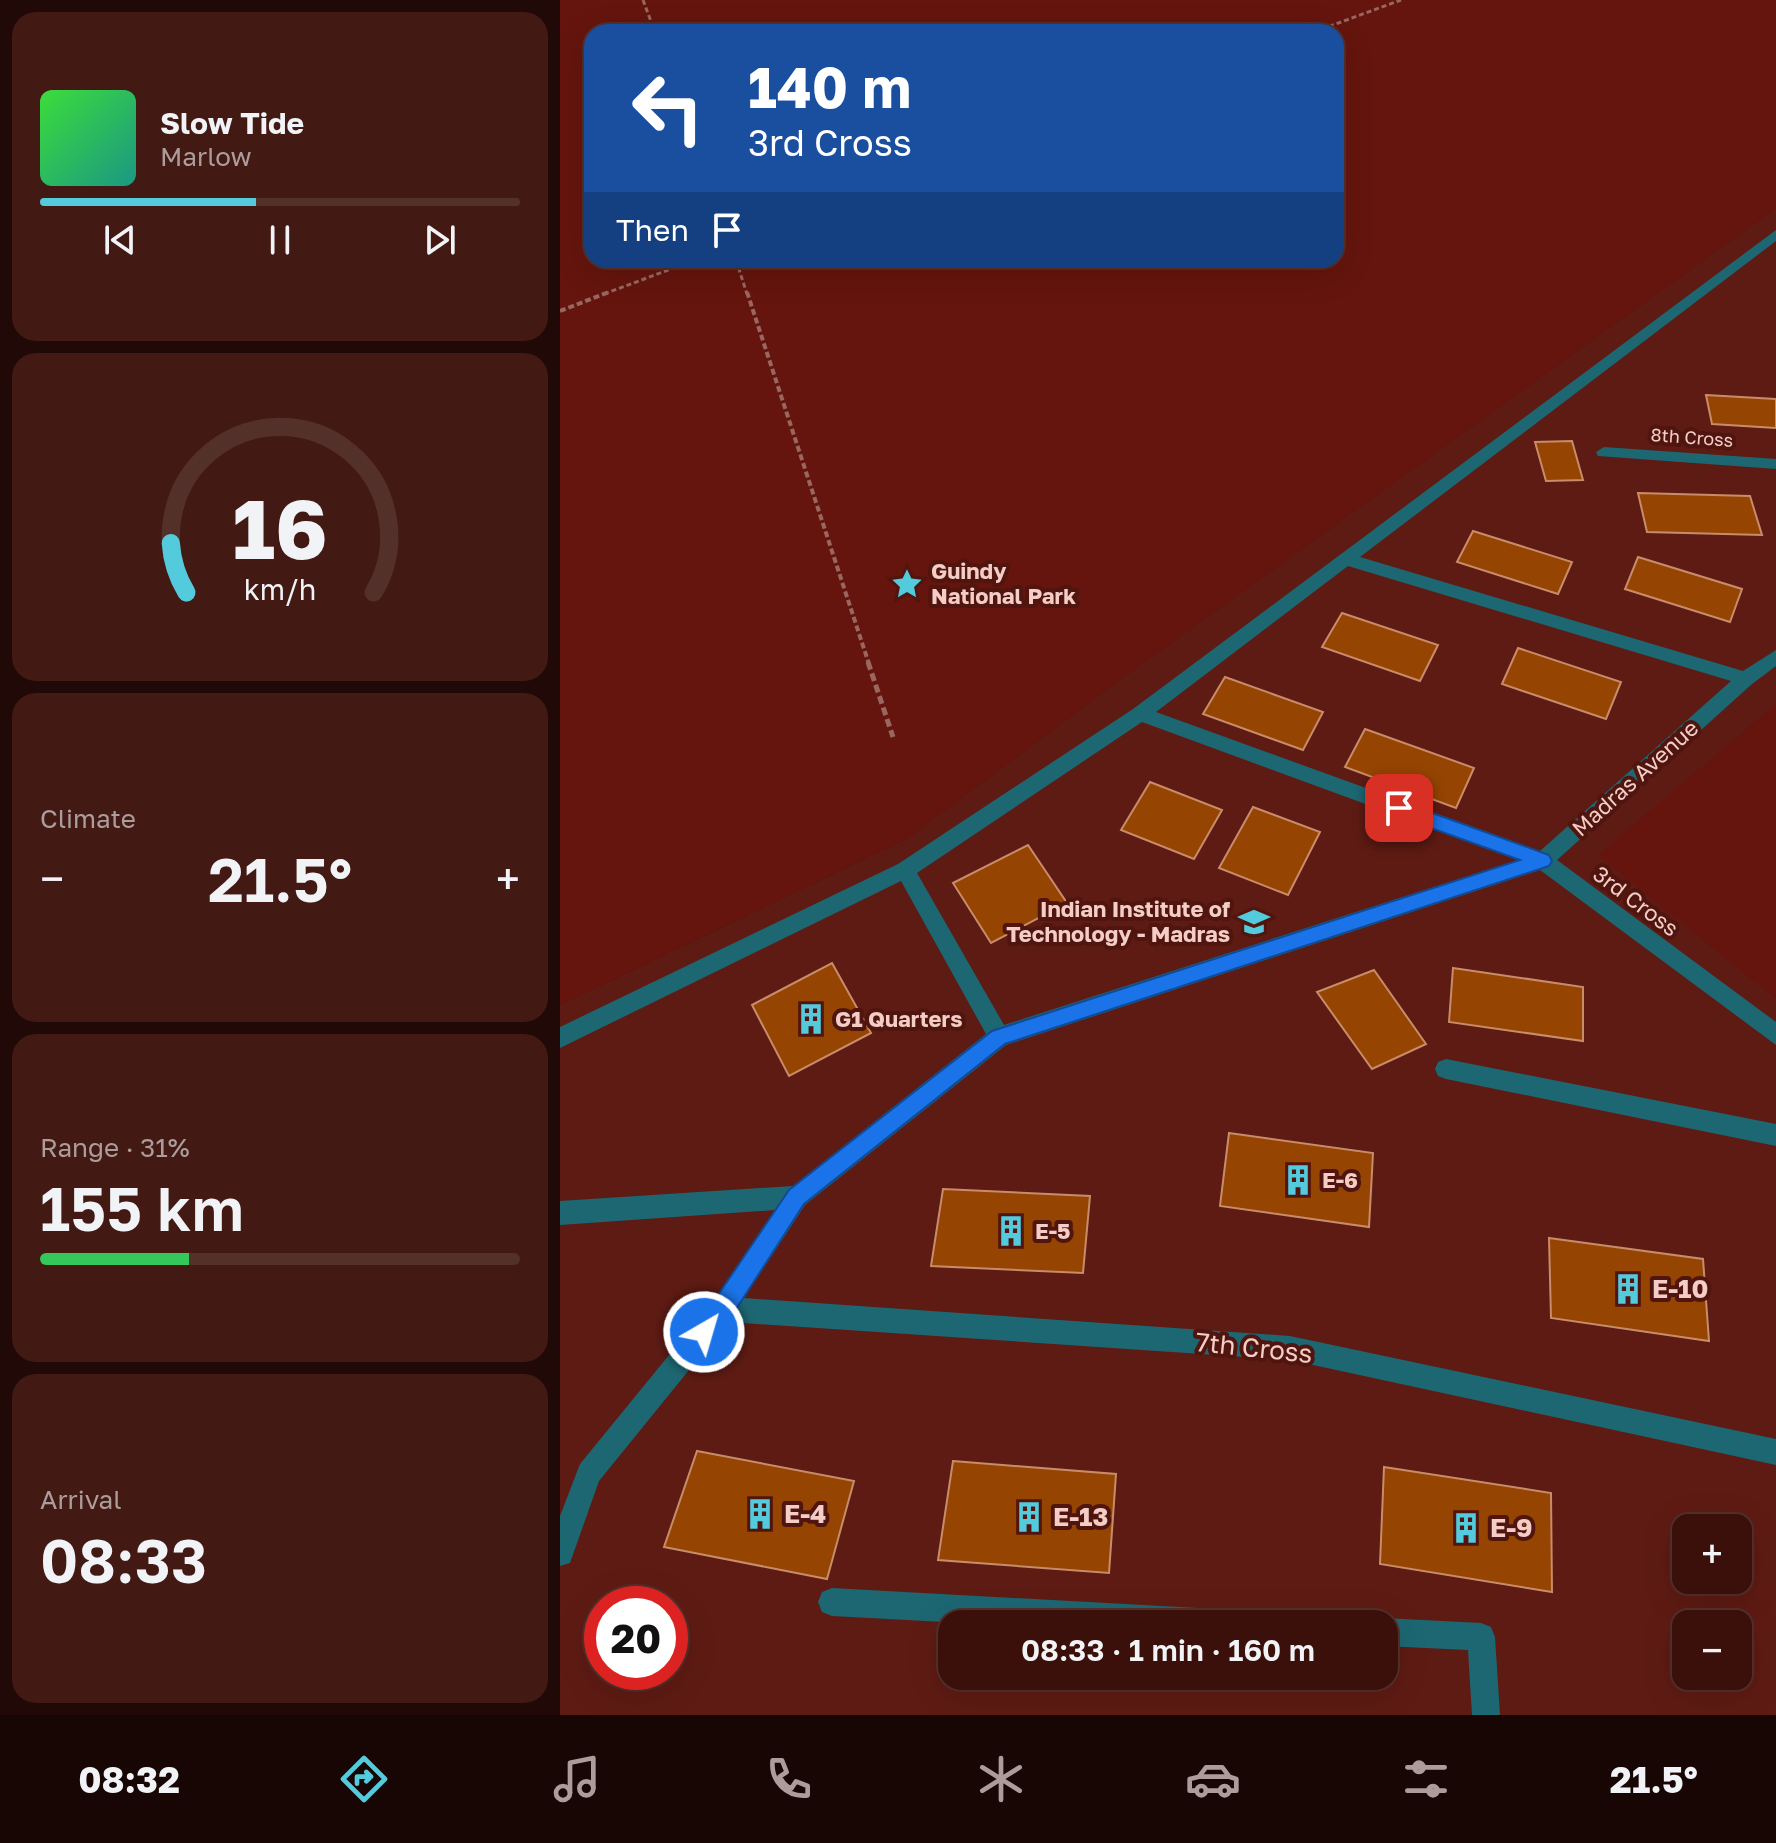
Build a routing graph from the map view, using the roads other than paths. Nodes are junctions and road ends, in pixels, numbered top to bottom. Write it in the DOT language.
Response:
graph roads {
  1 [pos="1776,234"];
  2 [pos="1604,452"];
  3 [pos="1776,464"];
  4 [pos="1346,559"];
  5 [pos="1776,657"];
  6 [pos="1746,679"];
  7 [pos="1140,714"];
  8 [pos="1543,861"];
  9 [pos="905,870"];
  10 [pos="1776,1035"];
  11 [pos="999,1037"];
  12 [pos="560,1038"];
  13 [pos="1446,1069"];
  14 [pos="1776,1135"];
  15 [pos="797,1197"];
  16 [pos="560,1213"];
  17 [pos="723,1309"];
  18 [pos="1776,1452"];
  19 [pos="560,1553"];
  20 [pos="832,1602"];
  21 [pos="979,1610"];
  22 [pos="1398,1633"];
  23 [pos="1486,1715"];
  1 -- 4 [label="lane"];
  2 -- 3 [label="lane, 8th Cross"];
  4 -- 6 [label="lane"];
  4 -- 7 [label="lane"];
  5 -- 6 [label="lane, Madras Avenue"];
  6 -- 8 [label="lane, Madras Avenue"];
  7 -- 8 [label="lane, 3rd Cross"];
  7 -- 9 [label="lane"];
  8 -- 10 [label="lane, 3rd Cross"];
  8 -- 11 [label="lane, Madras Avenue"];
  9 -- 11 [label="lane"];
  9 -- 12 [label="lane"];
  11 -- 15 [label="lane, Madras Avenue"];
  13 -- 14 [label="lane"];
  15 -- 16 [label="lane"];
  15 -- 17 [label="lane, Madras Avenue"];
  17 -- 18 [label="lane, 7th Cross"];
  17 -- 19 [label="lane, Madras Avenue"];
  20 -- 21 [label="lane"];
  22 -- 23 [label="lane"];
}
